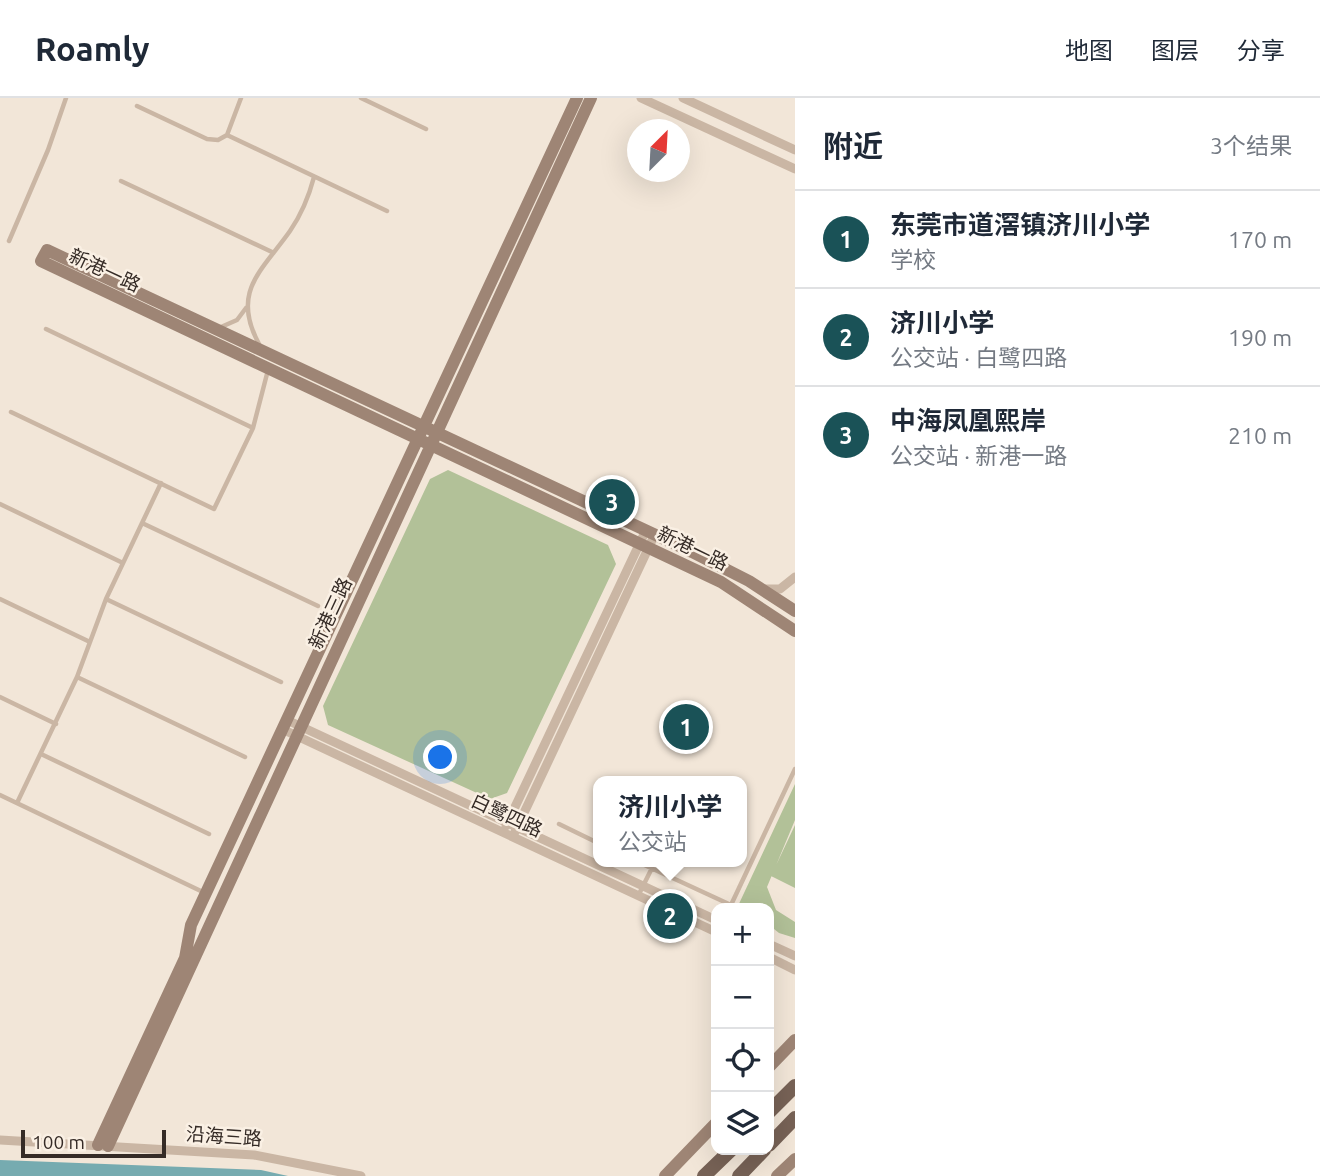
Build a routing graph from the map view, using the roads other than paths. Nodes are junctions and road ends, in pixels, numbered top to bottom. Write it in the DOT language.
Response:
graph roads {
  1 [pos="66,98"];
  2 [pos="241,98"];
  3 [pos="361,98"];
  4 [pos="577,98"];
  5 [pos="591,98"];
  6 [pos="641,98"];
  7 [pos="683,98"];
  8 [pos="137,106"];
  9 [pos="426,129"];
  10 [pos="227,135"];
  11 [pos="795,150"];
  12 [pos="795,169"];
  13 [pos="314,177"];
  14 [pos="121,181"];
  15 [pos="387,211"];
  16 [pos="9,241"];
  17 [pos="272,252"];
  18 [pos="247,307"];
  19 [pos="214,327"];
  20 [pos="46,329"];
  21 [pos="262,350"];
  22 [pos="268,369"];
  23 [pos="10,412"];
  24 [pos="253,428"];
  25 [pos="430,428"];
  26 [pos="424,442"];
  27 [pos="161,484"];
  28 [pos="0,504"];
  29 [pos="142,523"];
  30 [pos="651,532"];
  31 [pos="644,546"];
  32 [pos="123,563"];
  33 [pos="795,577"];
  34 [pos="763,589"];
  35 [pos="0,599"];
  36 [pos="106,599"];
  37 [pos="318,606"];
  38 [pos="795,611"];
  39 [pos="795,631"];
  40 [pos="90,642"];
  41 [pos="77,677"];
  42 [pos="281,682"];
  43 [pos="0,697"];
  44 [pos="56,723"];
  45 [pos="291,727"];
  46 [pos="41,754"];
  47 [pos="245,757"];
  48 [pos="795,769"];
  49 [pos="0,795"];
  50 [pos="18,803"];
  51 [pos="559,824"];
  52 [pos="505,828"];
  53 [pos="515,832"];
  54 [pos="209,834"];
  55 [pos="593,841"];
  56 [pos="593,865"];
  57 [pos="598,867"];
  58 [pos="652,868"];
  59 [pos="643,886"];
  60 [pos="206,893"];
  61 [pos="638,896"];
  62 [pos="711,918"];
  63 [pos="711,930"];
  64 [pos="774,946"];
  65 [pos="795,956"];
  66 [pos="774,960"];
  67 [pos="795,970"];
  68 [pos="795,1040"];
  69 [pos="774,1063"];
  70 [pos="795,1086"];
  71 [pos="774,1107"];
  72 [pos="792,1122"];
  73 [pos="711,1129"];
  74 [pos="0,1140"];
  75 [pos="774,1140"];
  76 [pos="103,1145"];
  77 [pos="726,1155"];
  78 [pos="759,1155"];
  79 [pos="795,1158"];
  80 [pos="360,1176"];
  81 [pos="665,1176"];
  82 [pos="704,1176"];
  83 [pos="738,1176"];
  84 [pos="778,1176"];
  1 -- 16 [label="lane"];
  2 -- 10 [label="lane"];
  3 -- 9 [label="lane"];
  4 -- 25 [label="street, 新港三路"];
  5 -- 25 [label="street, 新港三路"];
  6 -- 12 [label="street"];
  7 -- 11 [label="street"];
  8 -- 10 [label="lane"];
  10 -- 13 [label="lane"];
  13 -- 15 [label="lane"];
  13 -- 17 [label="lane"];
  14 -- 17 [label="lane"];
  17 -- 18 [label="lane"];
  18 -- 19 [label="lane"];
  18 -- 21 [label="lane"];
  19 -- 21 [label="street, 新港一路"];
  19 -- 22 [label="street, 新港一路"];
  20 -- 24 [label="lane"];
  21 -- 25 [label="street, 新港一路"];
  22 -- 24 [label="lane"];
  22 -- 26 [label="street, 新港一路"];
  23 -- 27 [label="lane"];
  24 -- 27 [label="lane"];
  25 -- 26 [label="street, 新港三路"];
  25 -- 30 [label="street, 新港一路"];
  26 -- 31 [label="street, 新港一路"];
  26 -- 45 [label="street, 新港三路"];
  27 -- 29 [label="lane"];
  28 -- 32 [label="lane"];
  29 -- 32 [label="lane"];
  29 -- 37 [label="lane"];
  30 -- 31 [label="street"];
  30 -- 34 [label="street, 新港一路"];
  31 -- 39 [label="street, 新港一路"];
  31 -- 52 [label="street"];
  31 -- 53 [label="street"];
  32 -- 36 [label="lane"];
  33 -- 34 [label="street"];
  34 -- 38 [label="street, 新港一路"];
  35 -- 40 [label="lane"];
  36 -- 40 [label="lane"];
  36 -- 42 [label="lane"];
  40 -- 41 [label="lane"];
  41 -- 44 [label="lane"];
  41 -- 47 [label="lane"];
  43 -- 44 [label="lane"];
  44 -- 46 [label="lane"];
  45 -- 52 [label="street, 白鹭四路"];
  45 -- 60 [label="street, 新港三路"];
  45 -- 76 [label="street, 新港三路"];
  46 -- 50 [label="lane"];
  46 -- 54 [label="lane"];
  48 -- 58 [label="lane"];
  49 -- 50 [label="lane"];
  50 -- 60 [label="lane"];
  51 -- 55 [label="lane"];
  52 -- 53 [label="street, 白鹭四路"];
  53 -- 56 [label="street, 白鹭四路"];
  53 -- 61 [label="street, 白鹭四路"];
  57 -- 59 [label="street, 白鹭四路"];
  58 -- 59 [label="lane"];
  59 -- 61 [label="lane"];
  59 -- 62 [label="street, 白鹭四路"];
  60 -- 76 [label="street, 新港三路"];
  61 -- 63 [label="street, 白鹭四路"];
  64 -- 65 [label="street"];
  66 -- 67 [label="street"];
  68 -- 69 [label="street"];
  70 -- 71 [label="main road"];
  72 -- 75 [label="main road"];
  73 -- 81 [label="street"];
  74 -- 76 [label="street, 沿海三路"];
  76 -- 80 [label="street, 沿海三路"];
  77 -- 82 [label="main road"];
  78 -- 83 [label="main road"];
  79 -- 84 [label="street"];
}
